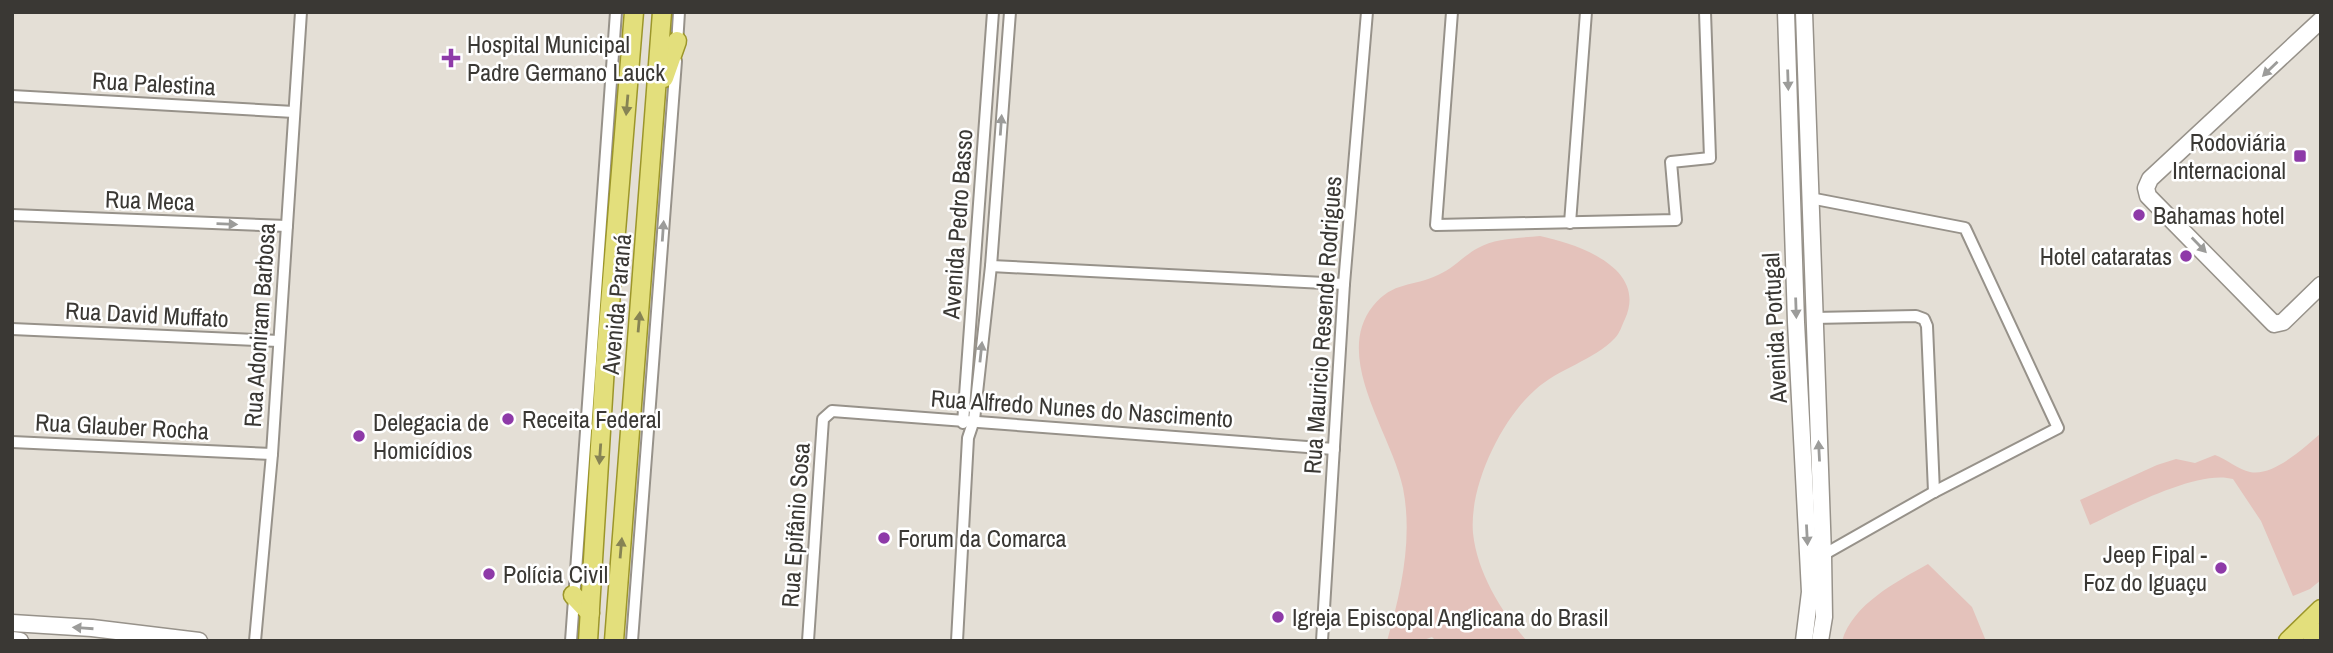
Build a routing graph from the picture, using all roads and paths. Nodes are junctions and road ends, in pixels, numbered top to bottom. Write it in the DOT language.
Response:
graph roads {
  1 [pos="301,12"];
  2 [pos="616,12"];
  3 [pos="634,12"];
  4 [pos="662,12"];
  5 [pos="679,12"];
  6 [pos="993,12"];
  7 [pos="1010,12"];
  8 [pos="1367,12"];
  9 [pos="1452,12"];
  10 [pos="1586,12"];
  11 [pos="1705,12"];
  12 [pos="1786,12"];
  13 [pos="1804,12"];
  14 [pos="2321,20"];
  15 [pos="677,41"];
  16 [pos="12,96"];
  17 [pos="656,105"];
  18 [pos="294,112"];
  19 [pos="624,139"];
  20 [pos="654,141"];
  21 [pos="622,173"];
  22 [pos="651,176"];
  23 [pos="1810,198"];
  24 [pos="12,215"];
  25 [pos="1570,223"];
  26 [pos="287,226"];
  27 [pos="990,266"];
  28 [pos="1344,284"];
  29 [pos="2321,285"];
  30 [pos="1813,318"];
  31 [pos="12,329"];
  32 [pos="279,341"];
  33 [pos="827,413"];
  34 [pos="961,419"];
  35 [pos="974,420"];
  36 [pos="968,438"];
  37 [pos="12,442"];
  38 [pos="1334,449"];
  39 [pos="272,454"];
  40 [pos="1934,492"];
  41 [pos="1823,555"];
  42 [pos="573,595"];
  43 [pos="2321,609"];
  44 [pos="590,612"];
  45 [pos="12,623"];
  46 [pos="2321,632"];
  47 [pos="12,640"];
  48 [pos="20,641"];
  49 [pos="200,641"];
  50 [pos="255,641"];
  51 [pos="570,641"];
  52 [pos="588,641"];
  53 [pos="614,641"];
  54 [pos="632,641"];
  55 [pos="808,641"];
  56 [pos="957,641"];
  57 [pos="1322,641"];
  58 [pos="1804,641"];
  59 [pos="1820,641"];
  60 [pos="2288,641"];
  61 [pos="2312,641"];
  1 -- 18 [label="street, Rua Adoniram Barbosa"];
  2 -- 42 [label="street"];
  3 -- 19 [label="main road, Avenida Paraná, one-way"];
  4 -- 17 [label="main road, Avenida Paraná"];
  5 -- 15 [label="street"];
  6 -- 34 [label="street, Avenida Pedro Basso"];
  27 -- 7 [label="street, Avenida Pedro Basso, one-way"];
  8 -- 28 [label="street, Rua Mauricio Resende Rodrigues"];
  9 -- 25 [label="street"];
  10 -- 25 [label="street"];
  11 -- 25 [label="street"];
  12 -- 58 [label="main road, Avenida Portugal, one-way"];
  13 -- 23 [label="main road, Avenida Portugal"];
  14 -- 29 [label="main road, one-way"];
  15 -- 17 [label="main road"];
  54 -- 15 [label="street, one-way"];
  16 -- 18 [label="street, Rua Palestina"];
  17 -- 20 [label="main road, Avenida Paraná"];
  18 -- 26 [label="street, Rua Adoniram Barbosa"];
  19 -- 20 [label="main road"];
  19 -- 21 [label="main road, Avenida Paraná"];
  20 -- 22 [label="main road, Avenida Paraná"];
  21 -- 22 [label="main road"];
  21 -- 44 [label="main road, Avenida Paraná, one-way"];
  53 -- 22 [label="main road, Avenida Paraná, one-way"];
  23 -- 30 [label="main road, Avenida Portugal"];
  23 -- 40 [label="street"];
  24 -- 26 [label="street, Rua Meca, one-way"];
  26 -- 32 [label="street, Rua Adoniram Barbosa"];
  27 -- 28 [label="street"];
  35 -- 27 [label="street, Avenida Pedro Basso, one-way"];
  28 -- 38 [label="street, Rua Mauricio Resende Rodrigues"];
  30 -- 40 [label="street"];
  41 -- 30 [label="main road, Avenida Portugal, one-way"];
  31 -- 32 [label="street, Rua David Muffato"];
  32 -- 39 [label="street, Rua Adoniram Barbosa"];
  33 -- 34 [label="street, Rua Alfredo Nunes do Nascimento"];
  33 -- 55 [label="street, Rua Epifânio Sosa"];
  34 -- 35 [label="street, Rua Alfredo Nunes do Nascimento"];
  34 -- 36 [label="street, Avenida Pedro Basso"];
  35 -- 36 [label="street, Avenida Pedro Basso"];
  35 -- 38 [label="street, Rua Alfredo Nunes do Nascimento"];
  36 -- 56 [label="street, Avenida Pedro Basso"];
  37 -- 39 [label="street, Rua Glauber Rocha"];
  38 -- 57 [label="street, Rua Mauricio Resende Rodrigues"];
  39 -- 50 [label="street, Rua Adoniram Barbosa"];
  40 -- 41 [label="street"];
  41 -- 59 [label="main road, Avenida Portugal"];
  42 -- 44 [label="main road"];
  42 -- 51 [label="street"];
  43 -- 60 [label="main road"];
  44 -- 52 [label="main road, Avenida Paraná"];
  49 -- 45 [label="main road, one-way"];
  46 -- 61 [label="main road"];
  47 -- 48 [label="main road"];
}
